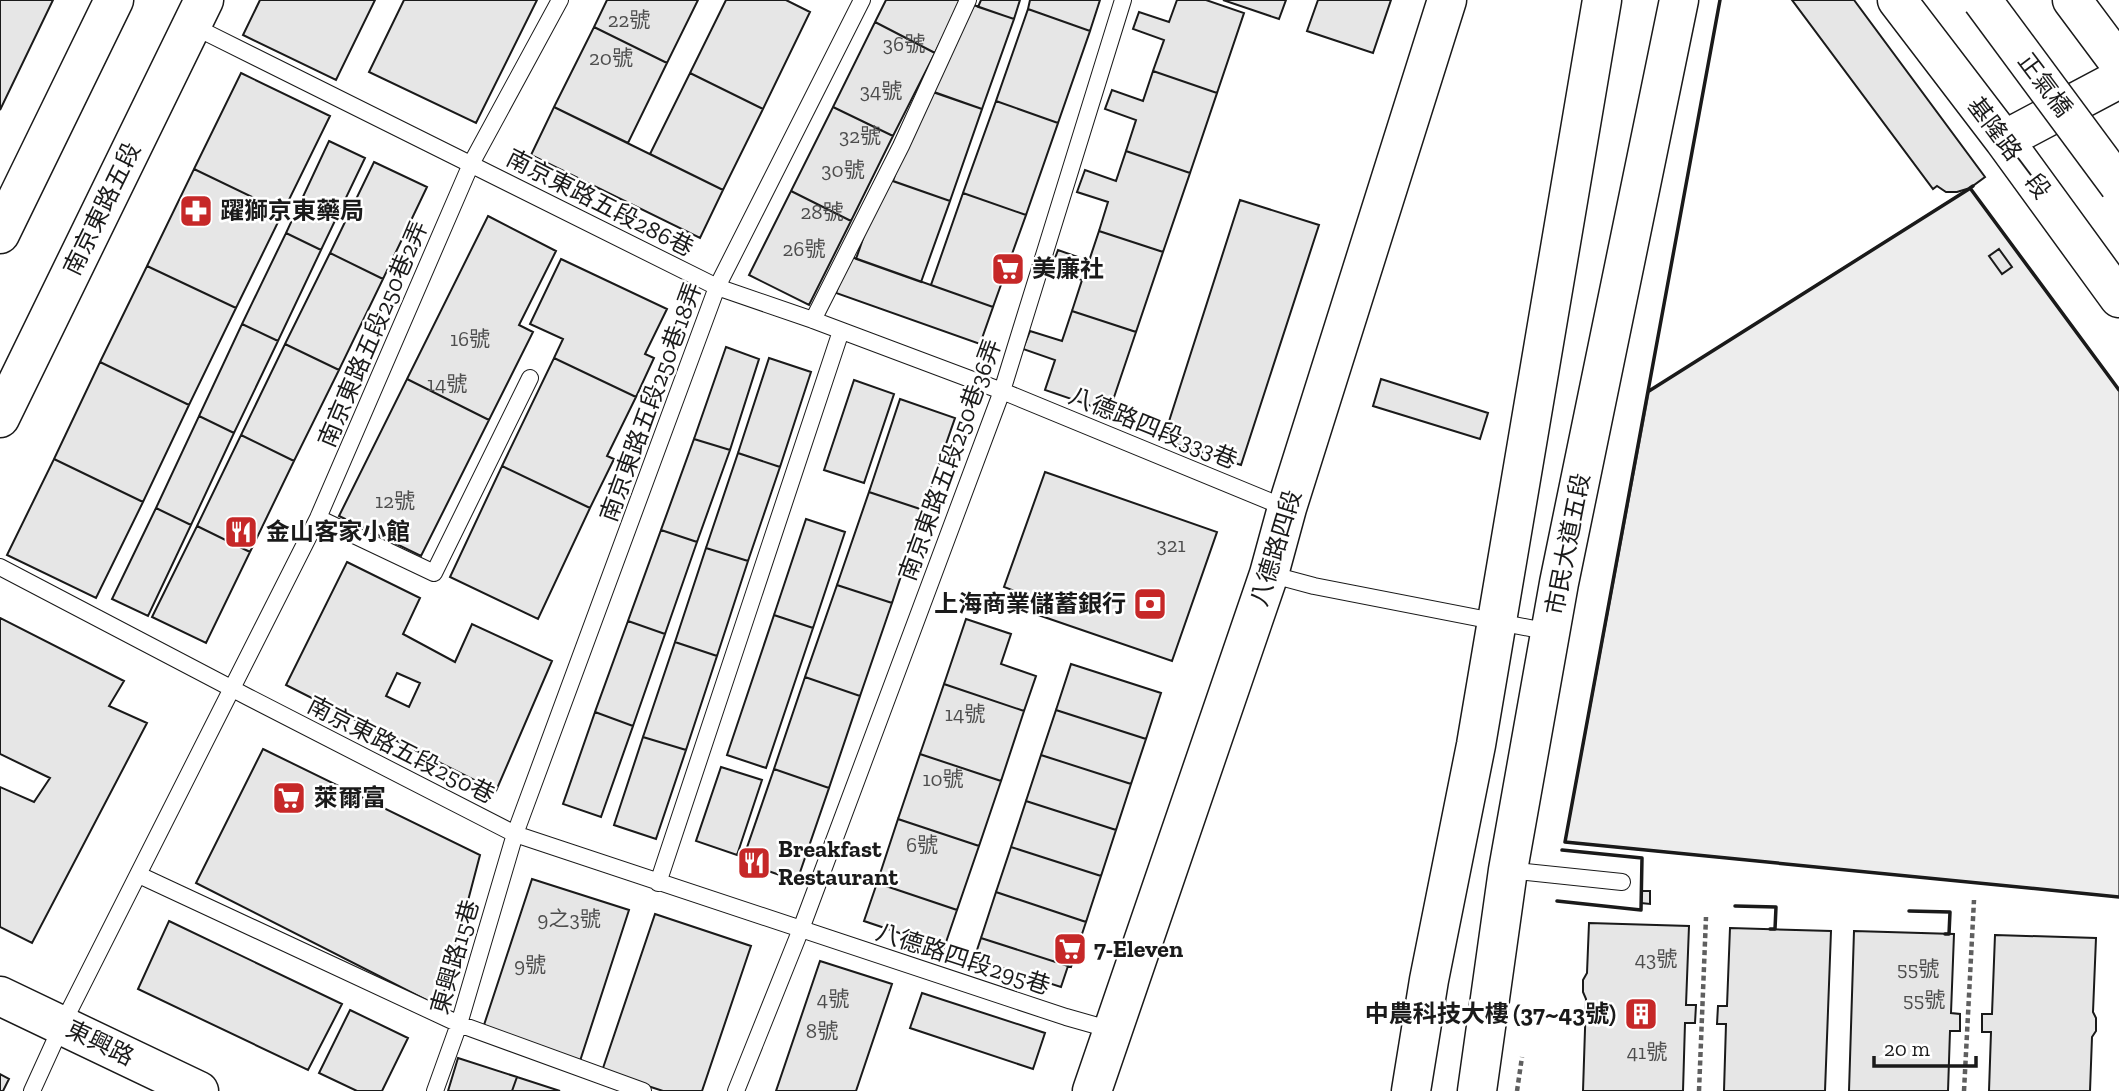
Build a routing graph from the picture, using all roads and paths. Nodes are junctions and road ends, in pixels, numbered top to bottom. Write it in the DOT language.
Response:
graph roads {
  1 [pos="114,0"];
  2 [pos="560,0"];
  3 [pos="862,0"];
  4 [pos="968,0"];
  5 [pos="1123,0"];
  6 [pos="1447,0"];
  7 [pos="1602,0"];
  8 [pos="1679,0"];
  9 [pos="1896,0"];
  10 [pos="1982,0"];
  11 [pos="2072,0"];
  12 [pos="198,13"];
  13 [pos="2119,63"];
  14 [pos="2119,79"];
  15 [pos="2004,140"];
  16 [pos="471,164"];
  17 [pos="2119,185"];
  18 [pos="0,234"];
  19 [pos="717,287"];
  20 [pos="2119,298"];
  21 [pos="813,320"];
  22 [pos="841,331"];
  23 [pos="530,378"];
  24 [pos="1002,391"];
  25 [pos="0,418"];
  26 [pos="1287,508"];
  27 [pos="318,518"];
  28 [pos="0,566"];
  29 [pos="1269,574"];
  30 [pos="1496,622"];
  31 [pos="1550,632"];
  32 [pos="232,689"];
  33 [pos="514,834"];
  34 [pos="1508,870"];
  35 [pos="139,875"];
  36 [pos="1622,882"];
  37 [pos="659,883"];
  38 [pos="1974,900"];
  39 [pos="1706,917"];
  40 [pos="801,929"];
  41 [pos="0,996"];
  42 [pos="459,1024"];
  43 [pos="62,1025"];
  44 [pos="1112,1030"];
  45 [pos="32,1091"];
  46 [pos="199,1091"];
  47 [pos="435,1091"];
  48 [pos="643,1091"];
  49 [pos="736,1091"];
  50 [pos="1092,1091"];
  51 [pos="1411,1091"];
  52 [pos="1477,1091"];
  53 [pos="1699,1091"];
  54 [pos="1964,1091"];
  1 -- 18 [label="main road"];
  2 -- 16 [label="lane, 南京東路五段250巷2弄"];
  3 -- 19 [label="lane, 南京東路五段250巷18弄"];
  4 -- 21 [label="lane"];
  5 -- 24 [label="lane, 南京東路五段250巷36弄"];
  6 -- 26 [label="main road, 八德路四段"];
  7 -- 30 [label="main road"];
  8 -- 31 [label="main road, 市民大道五段"];
  9 -- 15 [label="main road, 基隆路一段"];
  10 -- 17 [label="main road, 正氣橋, bridge"];
  11 -- 13 [label="main road"];
  12 -- 16 [label="lane, 南京東路五段286巷"];
  12 -- 25 [label="main road, 南京東路五段"];
  14 -- 15 [label="main road"];
  15 -- 20 [label="main road, 基隆路一段"];
  16 -- 19 [label="lane, 南京東路五段286巷"];
  16 -- 27 [label="lane, 南京東路五段250巷2弄"];
  19 -- 21 [label="lane, 南京東路五段286巷"];
  19 -- 33 [label="lane, 南京東路五段250巷18弄"];
  21 -- 22 [label="lane, 南京東路五段286巷"];
  22 -- 24 [label="lane, 南京東路五段286巷"];
  22 -- 37 [label="lane"];
  23 -- 27 [label="lane"];
  24 -- 26 [label="lane, 八德路四段333巷"];
  24 -- 40 [label="lane, 南京東路五段250巷36弄"];
  26 -- 29 [label="main road, 八德路四段"];
  27 -- 32 [label="lane, 南京東路五段250巷2弄"];
  28 -- 32 [label="lane, 南京東路五段250巷"];
  29 -- 30 [label="lane"];
  29 -- 44 [label="main road, 八德路四段"];
  30 -- 31 [label="lane"];
  30 -- 51 [label="main road"];
  31 -- 34 [label="main road, 市民大道五段"];
  32 -- 33 [label="lane, 南京東路五段250巷"];
  32 -- 35 [label="lane, 南京東路五段250巷2弄"];
  33 -- 37 [label="lane, 南京東路五段250巷"];
  33 -- 42 [label="lane, 東興路15巷"];
  34 -- 36 [label="lane"];
  34 -- 52 [label="main road, 市民大道五段"];
  35 -- 42 [label="lane"];
  35 -- 43 [label="lane, 南京東路五段250巷2弄"];
  37 -- 40 [label="lane, 南京東路五段250巷"];
  38 -- 54 [label="path"];
  39 -- 53 [label="path"];
  40 -- 44 [label="lane, 八德路四段295巷"];
  40 -- 49 [label="lane, 南京東路五段250巷36弄"];
  41 -- 43 [label="main road, 東興路"];
  42 -- 47 [label="lane, 東興路15巷"];
  42 -- 48 [label="lane"];
  43 -- 45 [label="lane, 南京東路五段250巷2弄"];
  43 -- 46 [label="main road, 東興路"];
  44 -- 50 [label="main road, 八德路四段"];
}
